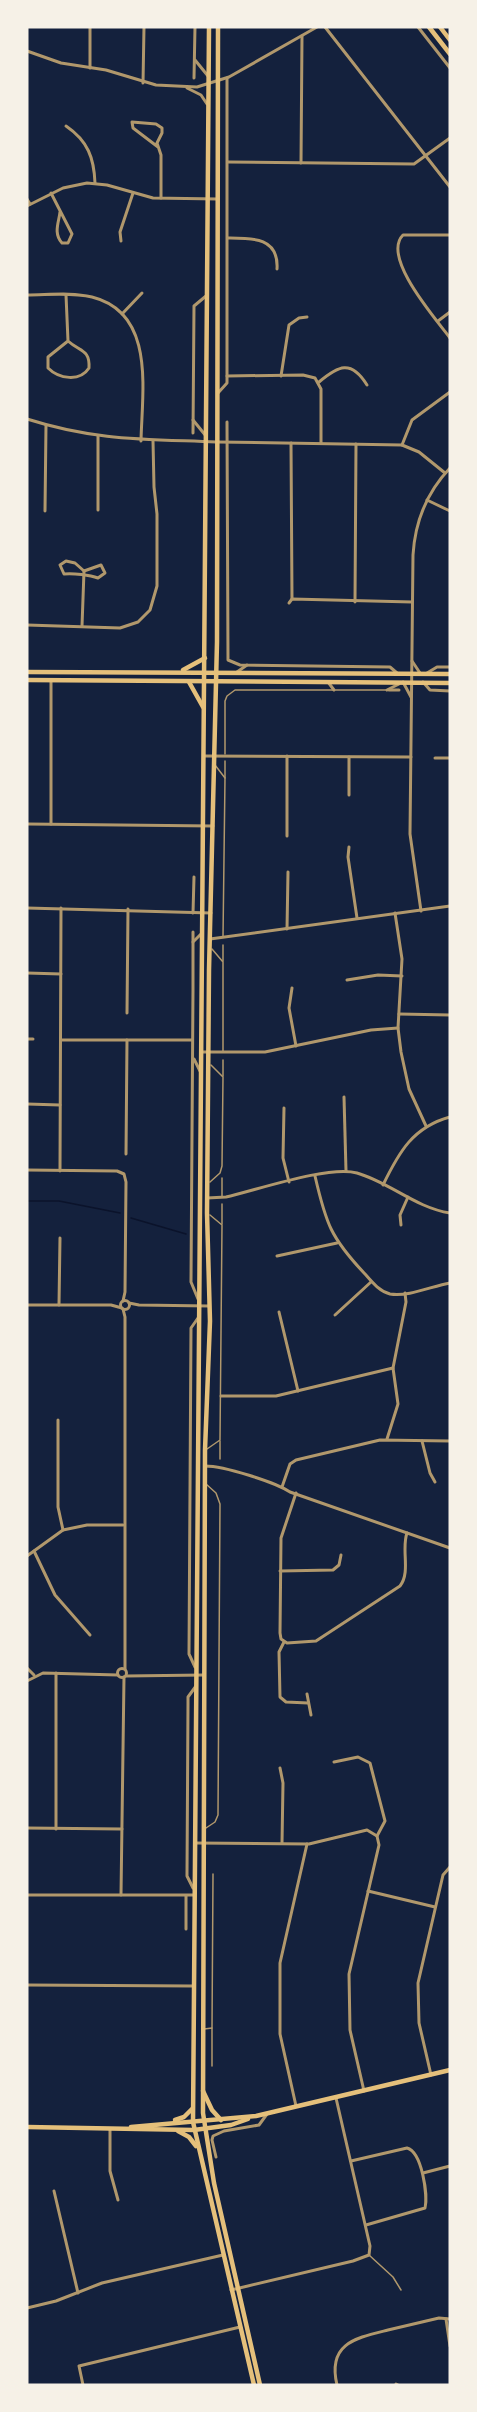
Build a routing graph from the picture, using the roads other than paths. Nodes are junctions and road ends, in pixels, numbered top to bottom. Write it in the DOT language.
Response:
graph roads {
  1 [pos="90,27"];
  2 [pos="144,27"];
  3 [pos="195,27"];
  4 [pos="210,27"];
  5 [pos="218,27"];
  6 [pos="317,27"];
  7 [pos="325,27"];
  8 [pos="418,27"];
  9 [pos="434,28"];
  10 [pos="302,36"];
  11 [pos="450,40"];
  12 [pos="28,53"];
  13 [pos="450,54"];
  14 [pos="195,60"];
  15 [pos="90,68"];
  16 [pos="450,68"];
  17 [pos="209,77"];
  18 [pos="194,78"];
  19 [pos="227,78"];
  20 [pos="218,80"];
  21 [pos="143,82"];
  22 [pos="209,85"];
  23 [pos="187,87"];
  24 [pos="209,111"];
  25 [pos="66,126"];
  26 [pos="450,138"];
  27 [pos="158,147"];
  28 [pos="426,157"];
  29 [pos="228,162"];
  30 [pos="301,163"];
  31 [pos="95,183"];
  32 [pos="450,187"];
  33 [pos="51,193"];
  34 [pos="134,194"];
  35 [pos="27,199"];
  36 [pos="161,199"];
  37 [pos="208,199"];
  38 [pos="218,199"];
  39 [pos="28,205"];
  40 [pos="60,212"];
  41 [pos="450,235"];
  42 [pos="228,238"];
  43 [pos="121,241"];
  44 [pos="277,269"];
  45 [pos="142,293"];
  46 [pos="27,295"];
  47 [pos="66,295"];
  48 [pos="208,295"];
  49 [pos="450,312"];
  50 [pos="122,314"];
  51 [pos="307,317"];
  52 [pos="438,321"];
  53 [pos="450,338"];
  54 [pos="68,341"];
  55 [pos="227,376"];
  56 [pos="280,376"];
  57 [pos="319,382"];
  58 [pos="367,385"];
  59 [pos="450,392"];
  60 [pos="217,394"];
  61 [pos="27,419"];
  62 [pos="193,419"];
  63 [pos="227,422"];
  64 [pos="46,425"];
  65 [pos="193,433"];
  66 [pos="98,436"];
  67 [pos="207,439"];
  68 [pos="141,441"];
  69 [pos="153,441"];
  70 [pos="216,442"];
  71 [pos="227,442"];
  72 [pos="291,443"];
  73 [pos="321,443"];
  74 [pos="356,444"];
  75 [pos="402,445"];
  76 [pos="450,468"];
  77 [pos="445,473"];
  78 [pos="427,500"];
  79 [pos="98,510"];
  80 [pos="45,511"];
  81 [pos="450,511"];
  82 [pos="84,571"];
  83 [pos="83,577"];
  84 [pos="292,599"];
  85 [pos="355,602"];
  86 [pos="412,602"];
  87 [pos="289,603"];
  88 [pos="27,625"];
  89 [pos="82,627"];
  90 [pos="205,658"];
  91 [pos="412,660"];
  92 [pos="247,665"];
  93 [pos="450,667"];
  94 [pos="180,671"];
  95 [pos="27,672"];
  96 [pos="204,672"];
  97 [pos="217,672"];
  98 [pos="237,672"];
  99 [pos="398,674"];
  100 [pos="410,674"];
  101 [pos="423,674"];
  102 [pos="450,674"];
  103 [pos="27,680"];
  104 [pos="51,680"];
  105 [pos="189,682"];
  106 [pos="204,682"];
  107 [pos="216,682"];
  108 [pos="328,682"];
  109 [pos="402,682"];
  110 [pos="413,682"];
  111 [pos="423,682"];
  112 [pos="450,683"];
  113 [pos="334,690"];
  114 [pos="387,690"];
  115 [pos="399,690"];
  116 [pos="450,691"];
  117 [pos="411,699"];
  118 [pos="204,709"];
  119 [pos="204,756"];
  120 [pos="215,756"];
  121 [pos="225,756"];
  122 [pos="287,756"];
  123 [pos="349,757"];
  124 [pos="411,758"];
  125 [pos="435,758"];
  126 [pos="450,758"];
  127 [pos="225,762"];
  128 [pos="215,764"];
  129 [pos="225,778"];
  130 [pos="349,795"];
  131 [pos="27,824"];
  132 [pos="51,824"];
  133 [pos="203,826"];
  134 [pos="213,826"];
  135 [pos="287,836"];
  136 [pos="349,847"];
  137 [pos="288,872"];
  138 [pos="194,877"];
  139 [pos="450,906"];
  140 [pos="27,908"];
  141 [pos="61,908"];
  142 [pos="128,909"];
  143 [pos="421,910"];
  144 [pos="193,913"];
  145 [pos="201,913"];
  146 [pos="211,913"];
  147 [pos="395,913"];
  148 [pos="357,918"];
  149 [pos="287,929"];
  150 [pos="193,932"];
  151 [pos="201,934"];
  152 [pos="210,939"];
  153 [pos="223,939"];
  154 [pos="193,942"];
  155 [pos="210,945"];
  156 [pos="223,945"];
  157 [pos="223,962"];
  158 [pos="27,974"];
  159 [pos="61,974"];
  160 [pos="402,976"];
  161 [pos="347,980"];
  162 [pos="292,988"];
  163 [pos="127,1013"];
  164 [pos="399,1014"];
  165 [pos="450,1015"];
  166 [pos="398,1028"];
  167 [pos="27,1040"];
  168 [pos="33,1040"];
  169 [pos="61,1040"];
  170 [pos="127,1040"];
  171 [pos="192,1040"];
  172 [pos="296,1046"];
  173 [pos="200,1052"];
  174 [pos="208,1052"];
  175 [pos="223,1052"];
  176 [pos="192,1057"];
  177 [pos="223,1060"];
  178 [pos="208,1062"];
  179 [pos="200,1071"];
  180 [pos="223,1077"];
  181 [pos="199,1095"];
  182 [pos="344,1097"];
  183 [pos="192,1103"];
  184 [pos="27,1104"];
  185 [pos="60,1105"];
  186 [pos="284,1108"];
  187 [pos="450,1117"];
  188 [pos="426,1126"];
  189 [pos="126,1154"];
  190 [pos="27,1170"];
  191 [pos="60,1171"];
  192 [pos="346,1171"];
  193 [pos="315,1176"];
  194 [pos="222,1178"];
  195 [pos="289,1182"];
  196 [pos="207,1185"];
  197 [pos="383,1185"];
  198 [pos="192,1194"];
  199 [pos="222,1197"];
  200 [pos="408,1197"];
  201 [pos="199,1198"];
  202 [pos="207,1198"];
  203 [pos="222,1204"];
  204 [pos="207,1213"];
  205 [pos="450,1213"];
  206 [pos="222,1225"];
  207 [pos="401,1225"];
  208 [pos="60,1238"];
  209 [pos="337,1243"];
  210 [pos="277,1256"];
  211 [pos="371,1282"];
  212 [pos="450,1282"];
  213 [pos="125,1292"];
  214 [pos="405,1293"];
  215 [pos="198,1299"];
  216 [pos="122,1302"];
  217 [pos="128,1302"];
  218 [pos="27,1305"];
  219 [pos="59,1305"];
  220 [pos="111,1305"];
  221 [pos="139,1305"];
  222 [pos="198,1306"];
  223 [pos="210,1306"];
  224 [pos="125,1309"];
  225 [pos="279,1312"];
  226 [pos="335,1315"];
  227 [pos="198,1318"];
  228 [pos="393,1368"];
  229 [pos="298,1391"];
  230 [pos="221,1396"];
  231 [pos="58,1420"];
  232 [pos="387,1439"];
  233 [pos="220,1440"];
  234 [pos="422,1440"];
  235 [pos="450,1441"];
  236 [pos="205,1450"];
  237 [pos="220,1459"];
  238 [pos="197,1466"];
  239 [pos="205,1466"];
  240 [pos="435,1482"];
  241 [pos="205,1483"];
  242 [pos="282,1486"];
  243 [pos="296,1493"];
  244 [pos="123,1525"];
  245 [pos="63,1530"];
  246 [pos="407,1533"];
  247 [pos="450,1548"];
  248 [pos="34,1551"];
  249 [pos="27,1556"];
  250 [pos="341,1556"];
  251 [pos="340,1561"];
  252 [pos="348,1562"];
  253 [pos="280,1571"];
  254 [pos="90,1635"];
  255 [pos="284,1642"];
  256 [pos="123,1656"];
  257 [pos="195,1667"];
  258 [pos="27,1668"];
  259 [pos="119,1670"];
  260 [pos="126,1670"];
  261 [pos="56,1673"];
  262 [pos="106,1673"];
  263 [pos="139,1674"];
  264 [pos="196,1674"];
  265 [pos="204,1675"];
  266 [pos="34,1676"];
  267 [pos="122,1676"];
  268 [pos="27,1681"];
  269 [pos="196,1686"];
  270 [pos="307,1694"];
  271 [pos="308,1703"];
  272 [pos="311,1715"];
  273 [pos="334,1762"];
  274 [pos="280,1768"];
  275 [pos="27,1828"];
  276 [pos="56,1828"];
  277 [pos="122,1829"];
  278 [pos="203,1830"];
  279 [pos="376,1835"];
  280 [pos="194,1843"];
  281 [pos="203,1843"];
  282 [pos="282,1844"];
  283 [pos="307,1844"];
  284 [pos="450,1867"];
  285 [pos="213,1874"];
  286 [pos="368,1891"];
  287 [pos="194,1892"];
  288 [pos="27,1894"];
  289 [pos="121,1895"];
  290 [pos="203,1895"];
  291 [pos="186,1896"];
  292 [pos="435,1907"];
  293 [pos="186,1929"];
  294 [pos="202,1951"];
  295 [pos="212,1951"];
  296 [pos="27,1985"];
  297 [pos="194,1986"];
  298 [pos="212,2028"];
  299 [pos="203,2029"];
  300 [pos="212,2067"];
  301 [pos="450,2070"];
  302 [pos="431,2075"];
  303 [pos="202,2088"];
  304 [pos="364,2091"];
  305 [pos="336,2098"];
  306 [pos="297,2107"];
  307 [pos="193,2108"];
  308 [pos="267,2115"];
  309 [pos="256,2116"];
  310 [pos="221,2120"];
  311 [pos="203,2121"];
  312 [pos="169,2122"];
  313 [pos="193,2122"];
  314 [pos="27,2127"];
  315 [pos="110,2127"];
  316 [pos="130,2127"];
  317 [pos="204,2129"];
  318 [pos="175,2130"];
  319 [pos="194,2130"];
  320 [pos="197,2148"];
  321 [pos="216,2157"];
  322 [pos="351,2161"];
  323 [pos="450,2166"];
  324 [pos="423,2172"];
  325 [pos="54,2192"];
  326 [pos="118,2200"];
  327 [pos="366,2225"];
  328 [pos="223,2254"];
  329 [pos="369,2255"];
  330 [pos="239,2289"];
  331 [pos="231,2290"];
  332 [pos="401,2290"];
  333 [pos="78,2293"];
  334 [pos="27,2308"];
  335 [pos="448,2319"];
  336 [pos="240,2327"];
  337 [pos="450,2346"];
  338 [pos="83,2385"];
  339 [pos="254,2385"];
  340 [pos="260,2385"];
  341 [pos="337,2385"];
  1 -- 15 [label="street"];
  2 -- 21 [label="street"];
  3 -- 14 [label="street"];
  4 -- 17 [label="main road"];
  5 -- 20 [label="main road"];
  6 -- 10 [label="street"];
  7 -- 28 [label="street"];
  8 -- 16 [label="street"];
  9 -- 11 [label="main road"];
  9 -- 13 [label="main road"];
  10 -- 19 [label="street"];
  10 -- 30 [label="street"];
  12 -- 15 [label="street"];
  14 -- 17 [label="street"];
  14 -- 18 [label="street"];
  15 -- 21 [label="street"];
  17 -- 22 [label="main road"];
  19 -- 20 [label="street"];
  19 -- 29 [label="street"];
  20 -- 22 [label="street"];
  20 -- 38 [label="main road"];
  21 -- 23 [label="street"];
  22 -- 23 [label="street"];
  22 -- 24 [label="main road"];
  23 -- 24 [label="street"];
  24 -- 37 [label="main road"];
  25 -- 31 [label="street"];
  26 -- 28 [label="street"];
  27 -- 27 [label="street"];
  27 -- 36 [label="street"];
  28 -- 30 [label="street"];
  28 -- 32 [label="street"];
  29 -- 30 [label="street"];
  29 -- 42 [label="street"];
  31 -- 33 [label="street"];
  31 -- 34 [label="street"];
  33 -- 39 [label="street"];
  33 -- 40 [label="street"];
  34 -- 36 [label="street"];
  34 -- 43 [label="street"];
  35 -- 39 [label="street"];
  36 -- 37 [label="street"];
  37 -- 38 [label="street"];
  37 -- 48 [label="main road"];
  38 -- 60 [label="main road"];
  40 -- 40 [label="street"];
  41 -- 52 [label="street"];
  42 -- 44 [label="street"];
  42 -- 55 [label="street"];
  45 -- 50 [label="street"];
  46 -- 47 [label="street"];
  47 -- 50 [label="street"];
  47 -- 54 [label="street"];
  48 -- 62 [label="street"];
  48 -- 67 [label="main road"];
  49 -- 52 [label="street"];
  50 -- 68 [label="street"];
  51 -- 56 [label="street"];
  52 -- 53 [label="street"];
  54 -- 54 [label="street"];
  55 -- 56 [label="street"];
  55 -- 60 [label="street"];
  56 -- 57 [label="street"];
  57 -- 58 [label="street"];
  57 -- 73 [label="street"];
  59 -- 75 [label="street"];
  60 -- 70 [label="main road"];
  61 -- 64 [label="street"];
  62 -- 65 [label="street"];
  62 -- 67 [label="street"];
  63 -- 71 [label="street"];
  64 -- 66 [label="street"];
  64 -- 80 [label="street"];
  66 -- 68 [label="street"];
  66 -- 79 [label="street"];
  67 -- 69 [label="street"];
  67 -- 70 [label="street"];
  67 -- 90 [label="main road"];
  68 -- 69 [label="street"];
  69 -- 89 [label="street"];
  70 -- 71 [label="street"];
  70 -- 97 [label="main road"];
  71 -- 72 [label="street"];
  71 -- 92 [label="street"];
  72 -- 73 [label="street"];
  72 -- 84 [label="street"];
  73 -- 74 [label="street"];
  74 -- 75 [label="street"];
  74 -- 85 [label="street"];
  75 -- 77 [label="street"];
  76 -- 77 [label="street"];
  77 -- 78 [label="street"];
  78 -- 81 [label="street"];
  78 -- 86 [label="street"];
  82 -- 83 [label="street"];
  82 -- 83 [label="street"];
  82 -- 83 [label="street"];
  83 -- 89 [label="street"];
  84 -- 85 [label="street"];
  84 -- 87 [label="street"];
  85 -- 86 [label="street"];
  86 -- 91 [label="street"];
  88 -- 89 [label="street"];
  90 -- 94 [label="main road"];
  90 -- 96 [label="main road"];
  91 -- 100 [label="street"];
  91 -- 101 [label="street"];
  92 -- 98 [label="street"];
  92 -- 99 [label="street"];
  93 -- 101 [label="street"];
  94 -- 95 [label="main road"];
  94 -- 96 [label="main road"];
  96 -- 97 [label="main road"];
  96 -- 106 [label="main road"];
  97 -- 98 [label="main road"];
  97 -- 107 [label="main road"];
  98 -- 99 [label="main road"];
  99 -- 100 [label="main road"];
  100 -- 101 [label="main road"];
  100 -- 110 [label="street"];
  101 -- 102 [label="main road"];
  103 -- 104 [label="main road"];
  104 -- 105 [label="main road"];
  104 -- 132 [label="street"];
  105 -- 106 [label="main road"];
  105 -- 118 [label="main road"];
  106 -- 107 [label="main road"];
  106 -- 118 [label="main road"];
  107 -- 108 [label="main road"];
  107 -- 120 [label="main road"];
  108 -- 109 [label="main road"];
  108 -- 113 [label="street"];
  109 -- 110 [label="main road"];
  109 -- 114 [label="street"];
  109 -- 117 [label="street"];
  110 -- 111 [label="main road"];
  110 -- 117 [label="street"];
  111 -- 112 [label="main road"];
  111 -- 116 [label="street"];
  113 -- 114 [label="lane"];
  113 -- 121 [label="lane"];
  114 -- 115 [label="street"];
  117 -- 124 [label="street"];
  118 -- 119 [label="main road"];
  119 -- 120 [label="street"];
  119 -- 133 [label="main road"];
  120 -- 121 [label="street"];
  120 -- 128 [label="main road"];
  121 -- 122 [label="street"];
  122 -- 123 [label="street"];
  122 -- 135 [label="street"];
  123 -- 124 [label="street"];
  123 -- 130 [label="street"];
  124 -- 143 [label="street"];
  125 -- 126 [label="street"];
  127 -- 129 [label="lane"];
  128 -- 129 [label="lane"];
  128 -- 134 [label="main road"];
  129 -- 153 [label="lane"];
  131 -- 132 [label="street"];
  132 -- 133 [label="street"];
  133 -- 134 [label="street"];
  133 -- 145 [label="main road"];
  134 -- 146 [label="main road"];
  136 -- 148 [label="street"];
  137 -- 149 [label="street"];
  138 -- 144 [label="street"];
  139 -- 143 [label="street"];
  140 -- 141 [label="street"];
  141 -- 142 [label="street"];
  141 -- 159 [label="street"];
  142 -- 144 [label="street"];
  142 -- 163 [label="street"];
  143 -- 147 [label="street"];
  144 -- 145 [label="street"];
  145 -- 146 [label="street"];
  145 -- 151 [label="main road"];
  146 -- 152 [label="main road"];
  147 -- 148 [label="street"];
  147 -- 160 [label="street"];
  148 -- 149 [label="street"];
  149 -- 153 [label="street"];
  150 -- 154 [label="street"];
  151 -- 154 [label="street"];
  151 -- 173 [label="main road"];
  152 -- 153 [label="street"];
  152 -- 155 [label="main road"];
  154 -- 171 [label="street"];
  155 -- 157 [label="lane"];
  155 -- 174 [label="main road"];
  156 -- 157 [label="lane"];
  157 -- 175 [label="lane"];
  158 -- 159 [label="street"];
  159 -- 169 [label="street"];
  160 -- 161 [label="street"];
  160 -- 164 [label="street"];
  162 -- 172 [label="street"];
  164 -- 165 [label="street"];
  164 -- 166 [label="street"];
  166 -- 172 [label="street"];
  166 -- 188 [label="street"];
  167 -- 168 [label="street"];
  169 -- 170 [label="street"];
  169 -- 185 [label="street"];
  170 -- 171 [label="street"];
  170 -- 189 [label="street"];
  171 -- 176 [label="street"];
  172 -- 175 [label="street"];
  173 -- 174 [label="street"];
  173 -- 179 [label="main road"];
  174 -- 175 [label="street"];
  174 -- 178 [label="main road"];
  176 -- 179 [label="street"];
  176 -- 183 [label="street"];
  177 -- 180 [label="lane"];
  178 -- 180 [label="lane"];
  178 -- 196 [label="main road"];
  179 -- 181 [label="main road"];
  180 -- 196 [label="lane"];
  181 -- 183 [label="street"];
  181 -- 201 [label="main road"];
  182 -- 192 [label="street"];
  183 -- 198 [label="street"];
  184 -- 185 [label="street"];
  185 -- 191 [label="street"];
  186 -- 195 [label="street"];
  187 -- 188 [label="street"];
  188 -- 197 [label="street"];
  190 -- 191 [label="street"];
  191 -- 213 [label="street"];
  192 -- 193 [label="street"];
  192 -- 197 [label="street"];
  193 -- 195 [label="street"];
  193 -- 209 [label="street"];
  194 -- 199 [label="lane"];
  195 -- 199 [label="street"];
  196 -- 202 [label="main road"];
  197 -- 200 [label="street"];
  198 -- 201 [label="street"];
  198 -- 215 [label="street"];
  199 -- 202 [label="street"];
  200 -- 205 [label="street"];
  200 -- 207 [label="street"];
  201 -- 202 [label="street"];
  201 -- 215 [label="main road"];
  202 -- 204 [label="main road"];
  203 -- 206 [label="lane"];
  204 -- 206 [label="lane"];
  204 -- 223 [label="main road"];
  206 -- 230 [label="lane"];
  208 -- 219 [label="street"];
  209 -- 210 [label="street"];
  209 -- 211 [label="street"];
  211 -- 214 [label="street"];
  211 -- 226 [label="street"];
  212 -- 214 [label="street"];
  213 -- 216 [label="street"];
  213 -- 217 [label="street"];
  214 -- 228 [label="street"];
  215 -- 222 [label="main road"];
  216 -- 217 [label="street"];
  216 -- 220 [label="street"];
  216 -- 224 [label="street"];
  217 -- 221 [label="street"];
  217 -- 224 [label="street"];
  218 -- 219 [label="street"];
  219 -- 220 [label="street"];
  220 -- 224 [label="street"];
  221 -- 222 [label="street"];
  221 -- 224 [label="street"];
  222 -- 223 [label="street"];
  222 -- 227 [label="main road"];
  223 -- 236 [label="main road"];
  224 -- 244 [label="street"];
  225 -- 229 [label="street"];
  227 -- 238 [label="main road"];
  227 -- 257 [label="street"];
  228 -- 229 [label="street"];
  228 -- 232 [label="street"];
  229 -- 230 [label="street"];
  230 -- 233 [label="lane"];
  231 -- 245 [label="street"];
  232 -- 234 [label="street"];
  232 -- 242 [label="street"];
  233 -- 236 [label="lane"];
  233 -- 237 [label="lane"];
  234 -- 235 [label="street"];
  234 -- 240 [label="street"];
  236 -- 239 [label="main road"];
  238 -- 239 [label="street"];
  238 -- 257 [label="main road"];
  239 -- 241 [label="main road"];
  239 -- 242 [label="street"];
  241 -- 265 [label="main road"];
  241 -- 278 [label="lane"];
  242 -- 243 [label="street"];
  243 -- 246 [label="street"];
  243 -- 253 [label="street"];
  244 -- 245 [label="street"];
  244 -- 256 [label="street"];
  245 -- 248 [label="street"];
  246 -- 247 [label="street"];
  246 -- 255 [label="street"];
  248 -- 249 [label="street"];
  248 -- 254 [label="street"];
  250 -- 251 [label="street"];
  251 -- 252 [label="street"];
  251 -- 253 [label="street"];
  253 -- 255 [label="street"];
  255 -- 271 [label="street"];
  256 -- 259 [label="street"];
  256 -- 260 [label="street"];
  257 -- 264 [label="main road"];
  258 -- 266 [label="street"];
  259 -- 260 [label="street"];
  259 -- 262 [label="street"];
  259 -- 267 [label="street"];
  260 -- 263 [label="street"];
  260 -- 267 [label="street"];
  261 -- 262 [label="street"];
  261 -- 266 [label="street"];
  261 -- 276 [label="street"];
  262 -- 267 [label="street"];
  263 -- 264 [label="street"];
  263 -- 267 [label="street"];
  264 -- 265 [label="street"];
  264 -- 269 [label="main road"];
  265 -- 278 [label="main road"];
  266 -- 268 [label="street"];
  267 -- 277 [label="street"];
  269 -- 280 [label="main road"];
  269 -- 287 [label="street"];
  270 -- 271 [label="street"];
  271 -- 272 [label="street"];
  273 -- 279 [label="street"];
  274 -- 282 [label="street"];
  275 -- 276 [label="street"];
  276 -- 277 [label="street"];
  277 -- 289 [label="street"];
  278 -- 281 [label="main road"];
  279 -- 283 [label="street"];
  279 -- 286 [label="street"];
  280 -- 281 [label="street"];
  280 -- 287 [label="main road"];
  281 -- 282 [label="street"];
  281 -- 290 [label="main road"];
  282 -- 283 [label="street"];
  283 -- 306 [label="street"];
  284 -- 292 [label="street"];
  285 -- 295 [label="lane"];
  286 -- 292 [label="street"];
  286 -- 304 [label="street"];
  287 -- 290 [label="main road"];
  287 -- 291 [label="street"];
  287 -- 297 [label="main road"];
  288 -- 289 [label="street"];
  289 -- 291 [label="street"];
  290 -- 294 [label="main road"];
  291 -- 293 [label="street"];
  292 -- 302 [label="street"];
  294 -- 295 [label="lane"];
  294 -- 299 [label="main road"];
  295 -- 298 [label="lane"];
  296 -- 297 [label="street"];
  297 -- 307 [label="main road"];
  298 -- 299 [label="lane"];
  298 -- 300 [label="lane"];
  299 -- 303 [label="main road"];
  301 -- 302 [label="main road"];
  302 -- 304 [label="main road"];
  303 -- 310 [label="main road"];
  303 -- 311 [label="main road"];
  304 -- 305 [label="main road"];
  305 -- 306 [label="main road"];
  305 -- 322 [label="street"];
  306 -- 308 [label="main road"];
  307 -- 312 [label="main road"];
  307 -- 313 [label="main road"];
  308 -- 309 [label="main road"];
  308 -- 321 [label="street"];
  309 -- 310 [label="main road"];
  309 -- 317 [label="main road"];
  310 -- 311 [label="main road"];
  311 -- 313 [label="main road"];
  311 -- 317 [label="main road"];
  312 -- 313 [label="main road"];
  312 -- 316 [label="main road"];
  313 -- 319 [label="main road"];
  314 -- 315 [label="main road"];
  315 -- 316 [label="main road"];
  315 -- 326 [label="street"];
  316 -- 318 [label="main road"];
  317 -- 319 [label="main road"];
  317 -- 330 [label="main road"];
  318 -- 319 [label="main road"];
  318 -- 320 [label="main road"];
  319 -- 320 [label="main road"];
  320 -- 328 [label="main road"];
  322 -- 324 [label="street"];
  322 -- 327 [label="street"];
  323 -- 324 [label="street"];
  324 -- 327 [label="street"];
  325 -- 333 [label="street"];
  327 -- 329 [label="street"];
  328 -- 331 [label="main road"];
  328 -- 333 [label="street"];
  329 -- 330 [label="street"];
  329 -- 332 [label="lane"];
  330 -- 331 [label="street"];
  330 -- 340 [label="main road"];
  331 -- 336 [label="main road"];
  333 -- 334 [label="street"];
  335 -- 337 [label="street"];
  335 -- 341 [label="street"];
  336 -- 338 [label="street"];
  336 -- 339 [label="main road"];
}
